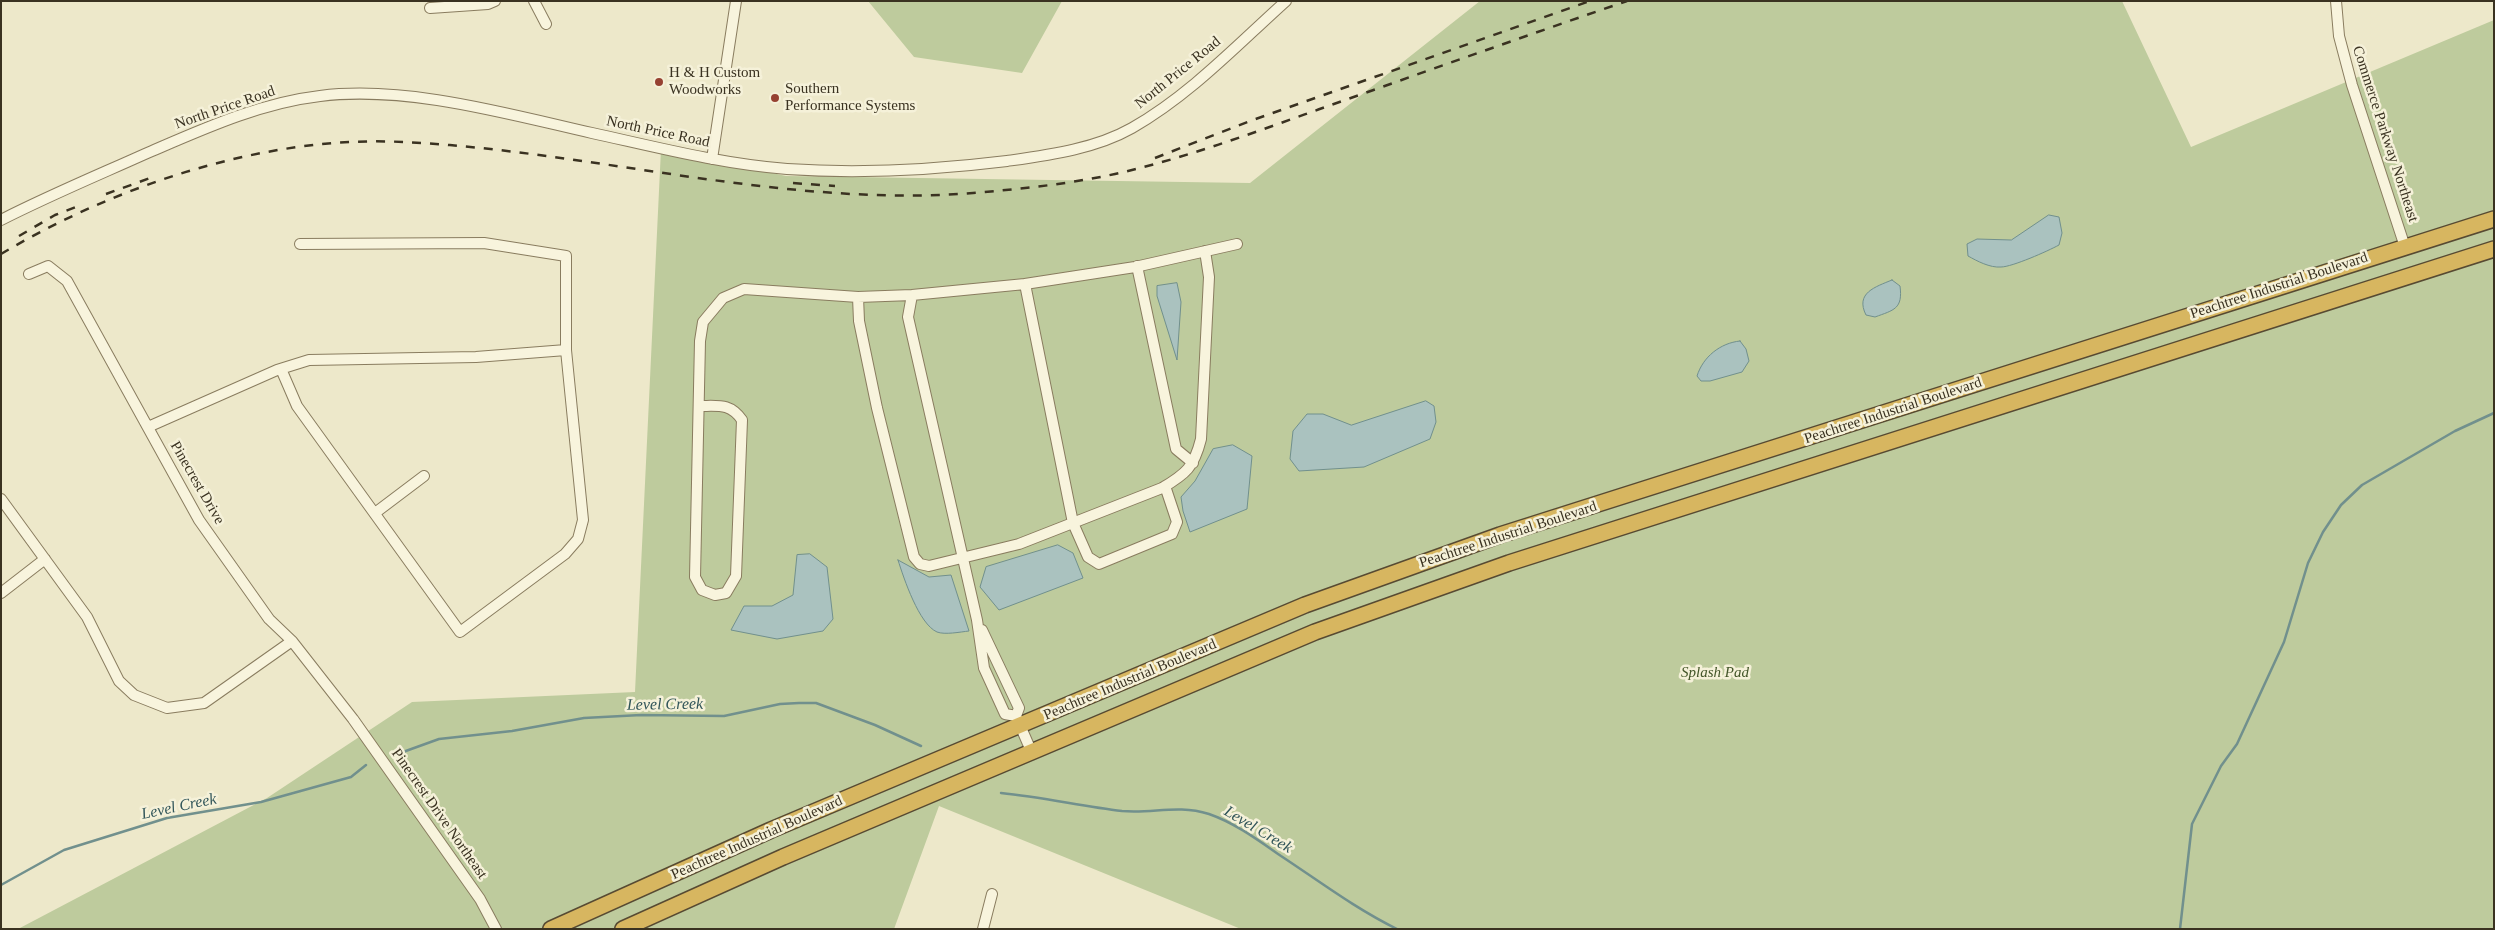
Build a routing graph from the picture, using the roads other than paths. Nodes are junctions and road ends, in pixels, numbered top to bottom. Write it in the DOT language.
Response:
graph roads {
  1 [pos="495,1"];
  2 [pos="534,1"];
  3 [pos="736,1"];
  4 [pos="1286,1"];
  5 [pos="2336,1"];
  6 [pos="430,8"];
  7 [pos="546,24"];
  8 [pos="712,159"];
  9 [pos="2494,219"];
  10 [pos="1,220"];
  11 [pos="300,244"];
  12 [pos="1237,244"];
  13 [pos="2405,246"];
  14 [pos="2494,249"];
  15 [pos="1205,251"];
  16 [pos="1137,266"];
  17 [pos="29,274"];
  18 [pos="1025,284"];
  19 [pos="912,295"];
  20 [pos="858,297"];
  21 [pos="566,350"];
  22 [pos="281,369"];
  23 [pos="699,406"];
  24 [pos="148,427"];
  25 [pos="1192,463"];
  26 [pos="424,476"];
  27 [pos="1165,486"];
  28 [pos="1,499"];
  29 [pos="375,513"];
  30 [pos="1073,523"];
  31 [pos="963,557"];
  32 [pos="45,560"];
  33 [pos="1,593"];
  34 [pos="978,620"];
  35 [pos="292,641"];
  36 [pos="353,719"];
  37 [pos="1018,721"];
  38 [pos="1032,753"];
  39 [pos="992,894"];
  40 [pos="496,929"];
  41 [pos="551,929"];
  42 [pos="623,929"];
  43 [pos="982,929"];
  1 -- 6 [label="street"];
  2 -- 7 [label="street"];
  3 -- 8 [label="street"];
  4 -- 8 [label="street, North Price Road"];
  5 -- 13 [label="street, Commerce Parkway Northeast"];
  8 -- 10 [label="street, North Price Road"];
  9 -- 13 [label="highway, Peachtree Industrial Boulevard"];
  11 -- 21 [label="street"];
  12 -- 15 [label="street"];
  13 -- 37 [label="highway, Peachtree Industrial Boulevard"];
  14 -- 38 [label="highway, Peachtree Industrial Boulevard"];
  15 -- 16 [label="street"];
  15 -- 25 [label="street"];
  16 -- 18 [label="street"];
  16 -- 25 [label="street"];
  17 -- 24 [label="street, Pinecrest Drive"];
  18 -- 19 [label="street"];
  18 -- 30 [label="street"];
  19 -- 20 [label="street"];
  19 -- 31 [label="street"];
  20 -- 23 [label="street"];
  20 -- 31 [label="street"];
  21 -- 22 [label="street"];
  21 -- 29 [label="street"];
  22 -- 24 [label="street"];
  22 -- 29 [label="street"];
  23 -- 23 [label="street"];
  24 -- 35 [label="street, Pinecrest Drive"];
  25 -- 27 [label="street"];
  26 -- 29 [label="street"];
  27 -- 30 [label="street"];
  27 -- 30 [label="street"];
  28 -- 32 [label="street"];
  30 -- 31 [label="street"];
  31 -- 34 [label="street"];
  32 -- 33 [label="street"];
  32 -- 35 [label="street"];
  34 -- 37 [label="street"];
  34 -- 37 [label="street"];
  35 -- 36 [label="street, Pinecrest Drive"];
  36 -- 40 [label="street, Pinecrest Drive Northeast"];
  37 -- 38 [label="street"];
  37 -- 41 [label="highway, Peachtree Industrial Boulevard"];
  38 -- 42 [label="highway, Peachtree Industrial Boulevard"];
  39 -- 43 [label="street"];
}
